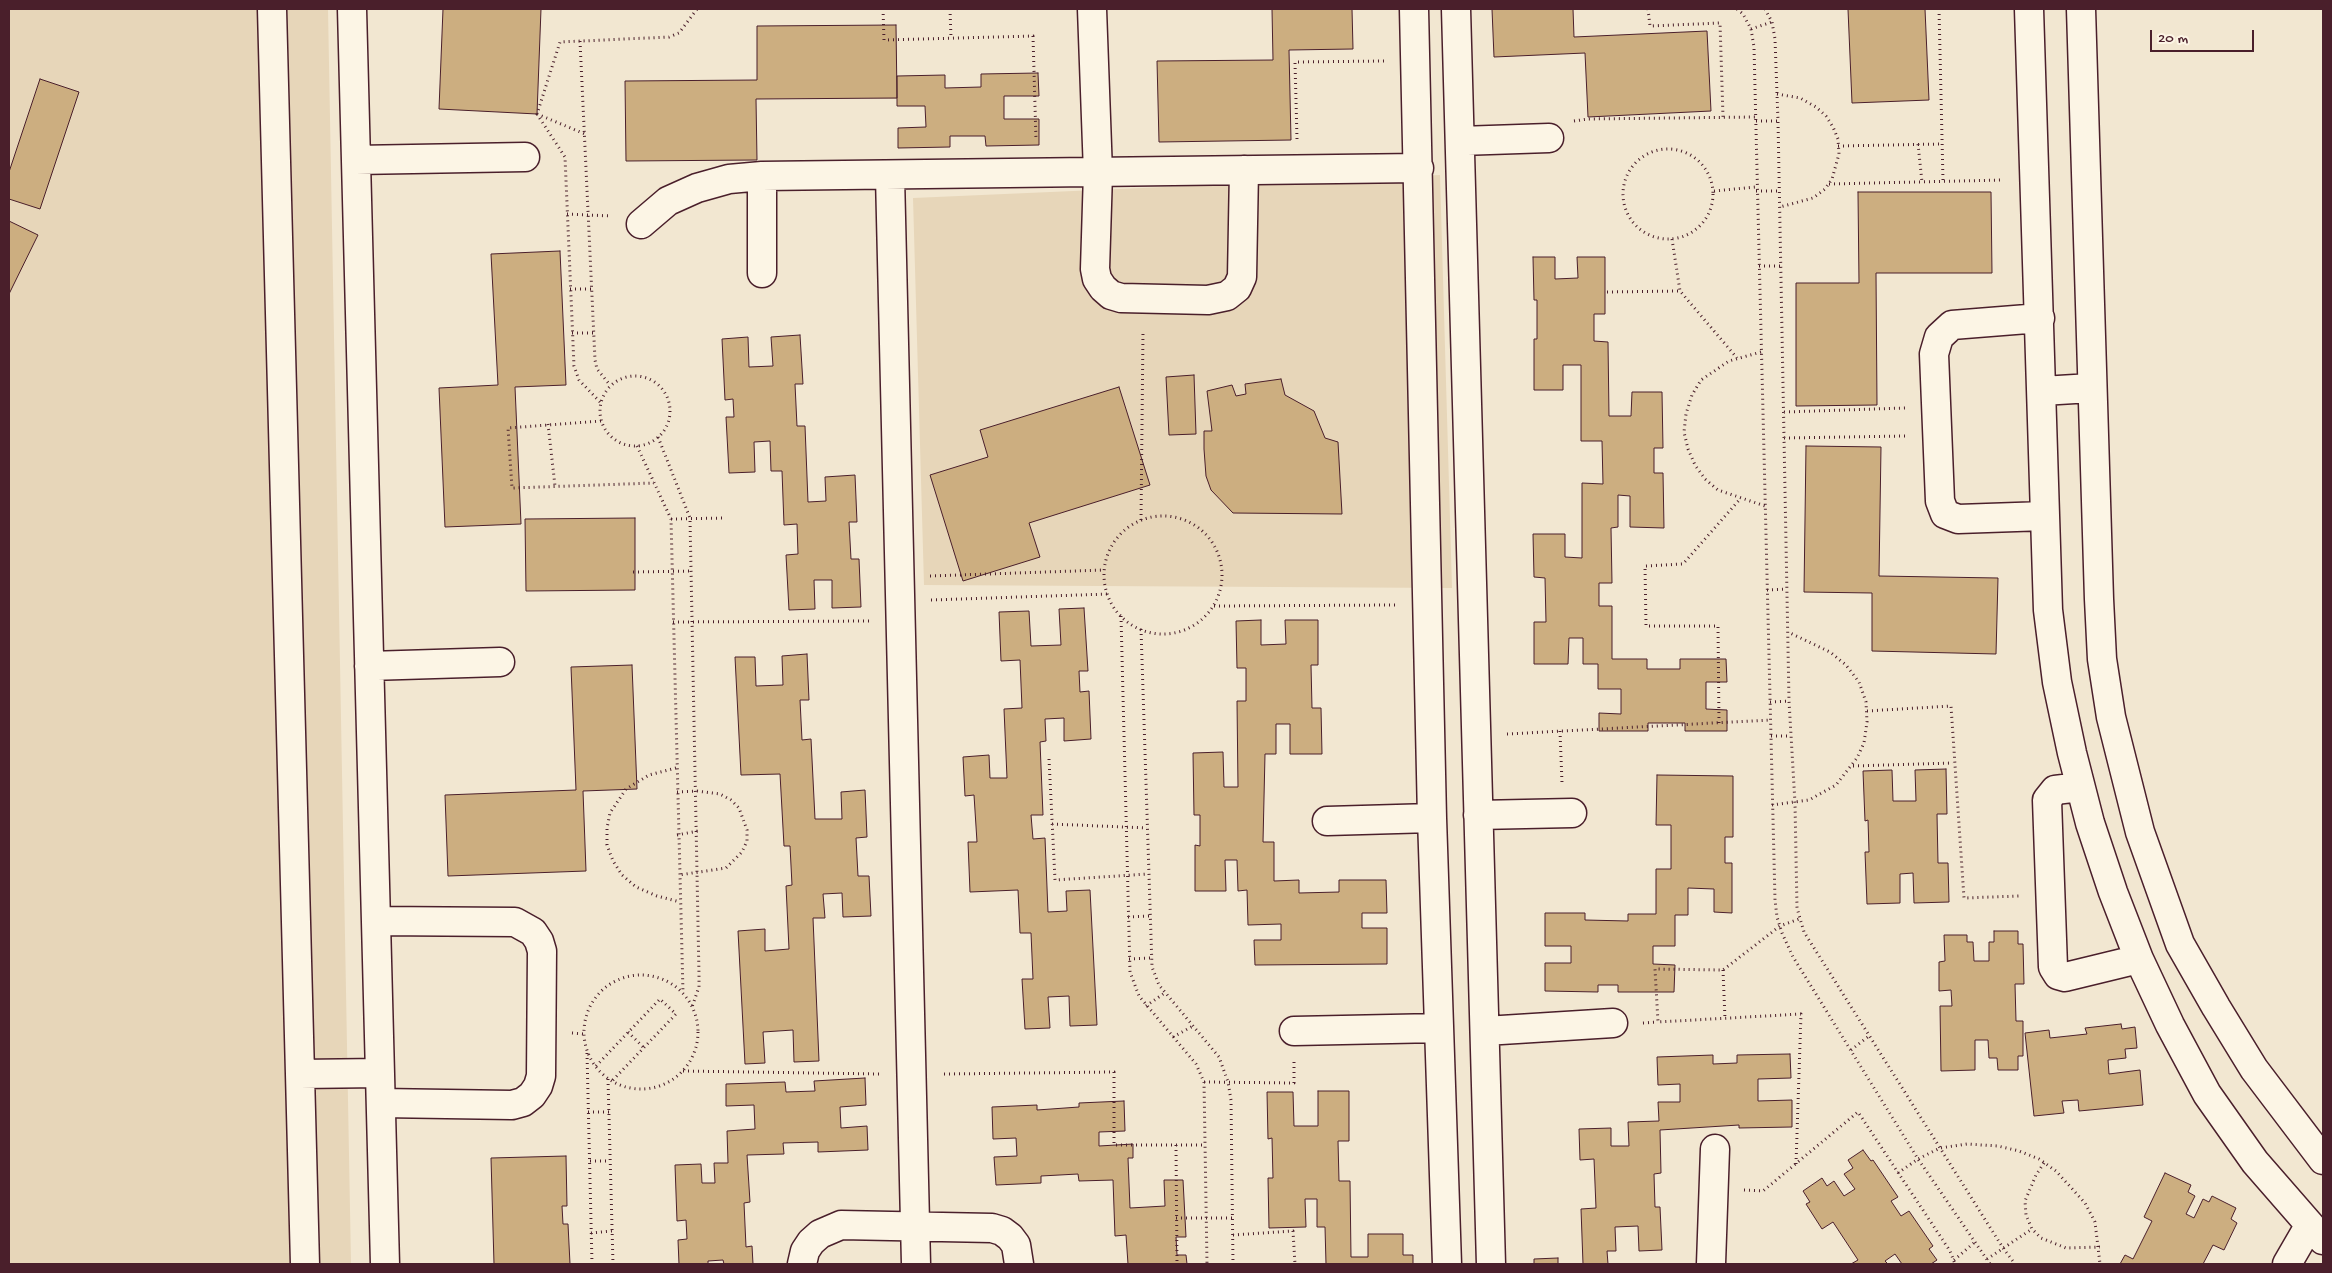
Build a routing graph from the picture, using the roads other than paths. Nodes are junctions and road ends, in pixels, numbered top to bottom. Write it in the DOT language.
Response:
graph roads {
  1 [pos="272,9"];
  2 [pos="352,9"];
  3 [pos="1092,9"];
  4 [pos="1414,9"];
  5 [pos="1456,9"];
  6 [pos="2029,9"];
  7 [pos="2081,9"];
  8 [pos="1549,138"];
  9 [pos="1460,141"];
  10 [pos="525,157"];
  11 [pos="356,160"];
  12 [pos="1419,168"];
  13 [pos="1244,170"];
  14 [pos="1098,172"];
  15 [pos="762,176"];
  16 [pos="890,176"];
  17 [pos="644,220"];
  18 [pos="762,273"];
  19 [pos="2040,318"];
  20 [pos="2092,388"];
  21 [pos="2042,391"];
  22 [pos="2045,516"];
  23 [pos="500,662"];
  24 [pos="369,666"];
  25 [pos="2080,787"];
  26 [pos="1568,813"];
  27 [pos="1478,815"];
  28 [pos="1432,818"];
  29 [pos="1327,821"];
  30 [pos="376,920"];
  31 [pos="2139,959"];
  32 [pos="1613,1023"];
  33 [pos="1439,1028"];
  34 [pos="1294,1031"];
  35 [pos="1484,1031"];
  36 [pos="380,1073"];
  37 [pos="300,1074"];
  38 [pos="381,1103"];
  39 [pos="1715,1149"];
  40 [pos="2323,1160"];
  41 [pos="915,1228"];
  42 [pos="2316,1233"];
  43 [pos="305,1264"];
  44 [pos="385,1264"];
  45 [pos="802,1264"];
  46 [pos="916,1264"];
  47 [pos="1019,1264"];
  48 [pos="1447,1264"];
  49 [pos="1491,1264"];
  50 [pos="1711,1264"];
  51 [pos="2287,1264"];
  1 -- 37 [label="street"];
  2 -- 11 [label="street"];
  3 -- 14 [label="street"];
  4 -- 12 [label="street"];
  5 -- 9 [label="street"];
  6 -- 19 [label="street"];
  7 -- 20 [label="street"];
  8 -- 9 [label="street"];
  9 -- 27 [label="street"];
  10 -- 11 [label="street"];
  11 -- 24 [label="street"];
  12 -- 13 [label="street"];
  12 -- 28 [label="street"];
  13 -- 14 [label="street"];
  13 -- 14 [label="street"];
  14 -- 16 [label="street"];
  15 -- 16 [label="street"];
  15 -- 17 [label="street"];
  15 -- 18 [label="street"];
  16 -- 41 [label="street"];
  19 -- 21 [label="street"];
  19 -- 22 [label="street"];
  20 -- 21 [label="street"];
  20 -- 40 [label="street"];
  21 -- 22 [label="street"];
  22 -- 25 [label="street"];
  23 -- 24 [label="street"];
  24 -- 30 [label="street"];
  25 -- 31 [label="street"];
  25 -- 31 [label="street"];
  26 -- 27 [label="street"];
  27 -- 35 [label="street"];
  28 -- 29 [label="street"];
  28 -- 33 [label="street"];
  30 -- 36 [label="street"];
  30 -- 38 [label="street"];
  31 -- 42 [label="street"];
  32 -- 35 [label="street"];
  33 -- 34 [label="street"];
  33 -- 48 [label="street"];
  35 -- 49 [label="street"];
  36 -- 37 [label="street"];
  36 -- 38 [label="street"];
  37 -- 43 [label="street"];
  38 -- 44 [label="street"];
  39 -- 50 [label="street"];
  41 -- 45 [label="street"];
  41 -- 46 [label="street"];
  41 -- 47 [label="street"];
  42 -- 51 [label="street"];
}
